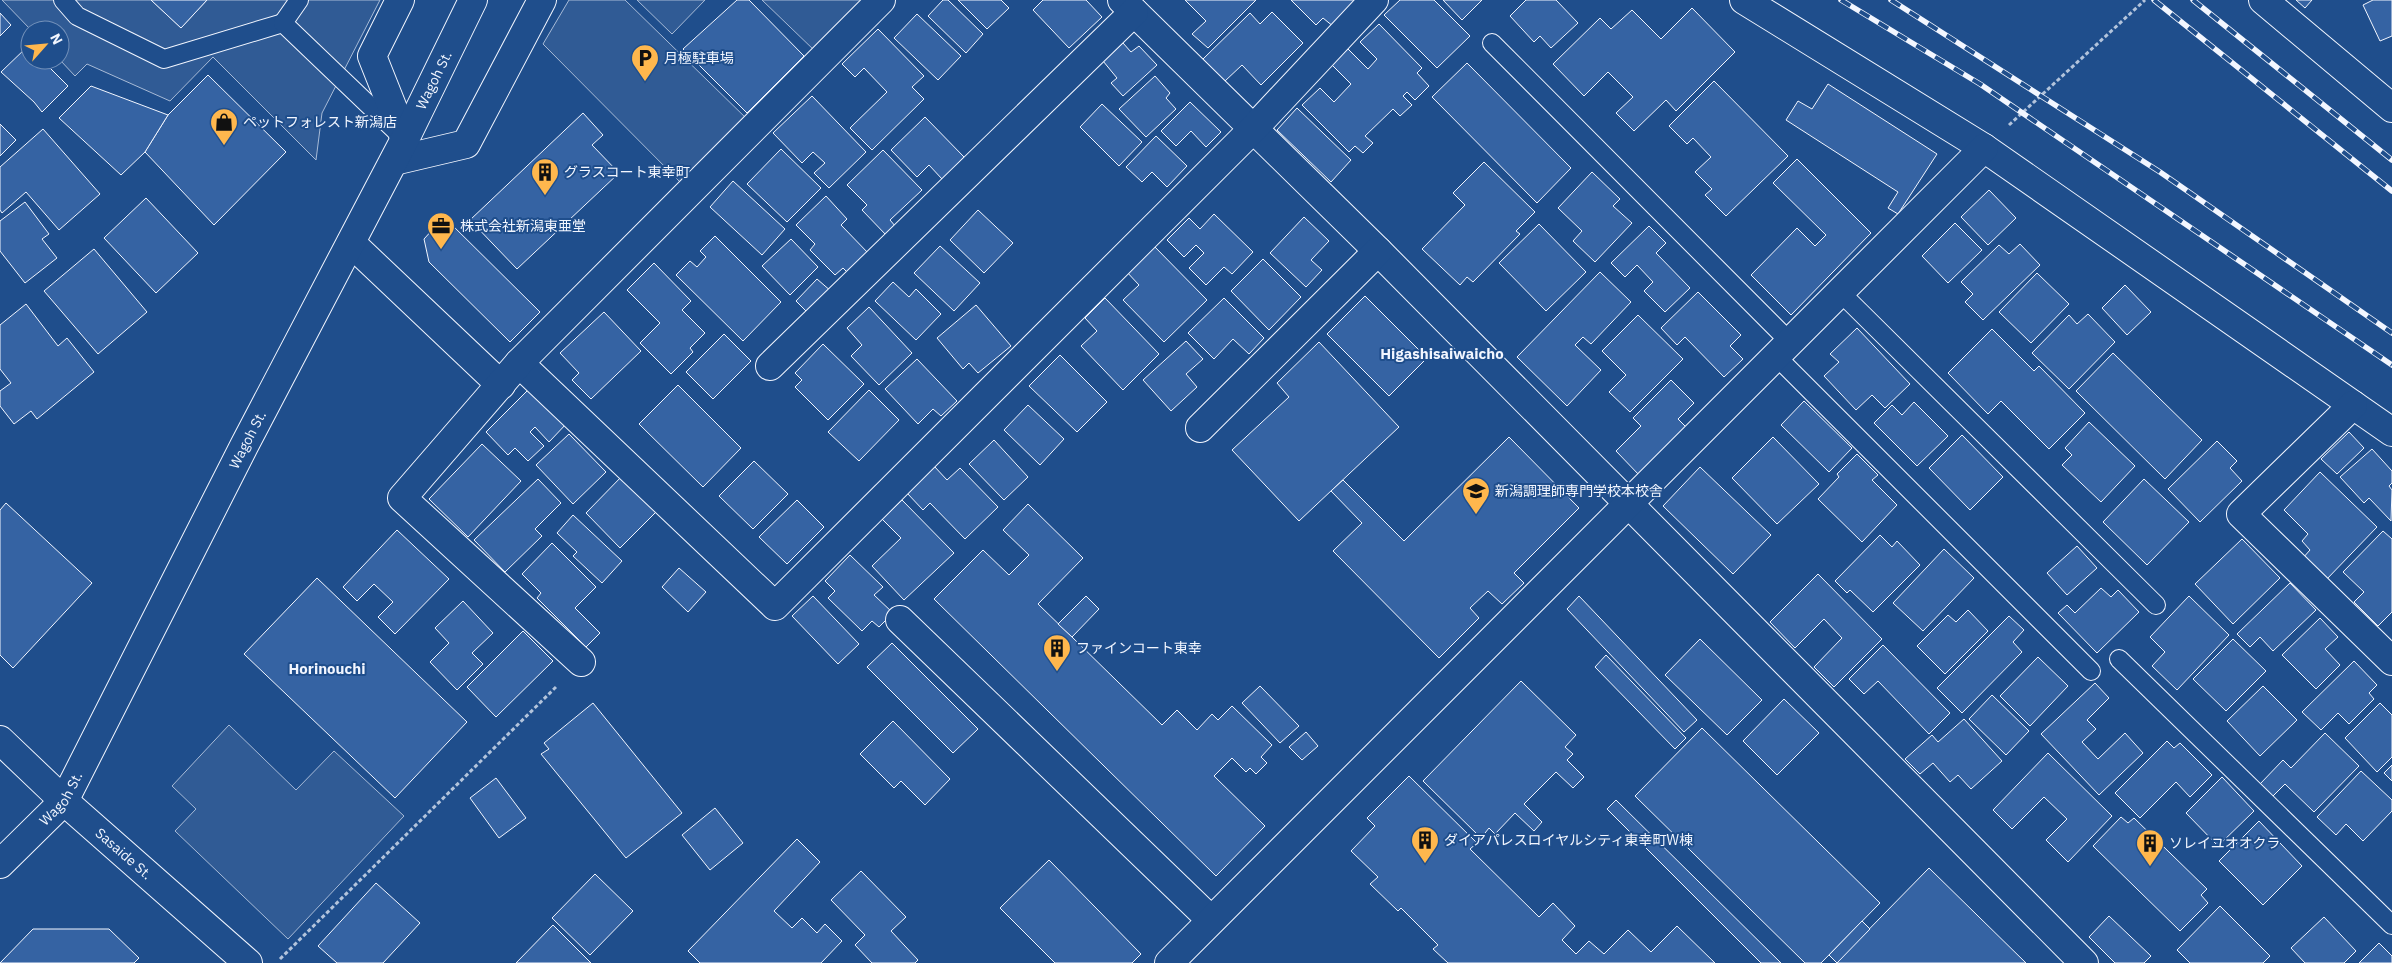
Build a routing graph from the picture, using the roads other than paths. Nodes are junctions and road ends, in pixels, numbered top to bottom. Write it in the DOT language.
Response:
graph roads {
  1 [pos="63,0"];
  2 [pos="299,0"];
  3 [pos="400,0"];
  4 [pos="473,0"];
  5 [pos="542,0"];
  6 [pos="881,0"];
  7 [pos="1374,0"];
  8 [pos="1744,0"];
  9 [pos="2263,0"];
  10 [pos="1128,6"];
  11 [pos="283,23"];
  12 [pos="1492,43"];
  13 [pos="2392,108"];
  14 [pos="1254,128"];
  15 [pos="1984,148"];
  16 [pos="400,150"];
  17 [pos="351,243"];
  18 [pos="1378,251"];
  19 [pos="1840,292"];
  20 [pos="1783,349"];
  21 [pos="519,363"];
  22 [pos="770,366"];
  23 [pos="501,385"];
  24 [pos="2353,405"];
  25 [pos="1200,428"];
  26 [pos="2392,432"];
  27 [pos="1629,503"];
  28 [pos="2156,605"];
  29 [pos="900,620"];
  30 [pos="2119,659"];
  31 [pos="2392,661"];
  32 [pos="580,662"];
  33 [pos="2091,671"];
  34 [pos="0,740"];
  35 [pos="64,802"];
  36 [pos="0,864"];
  37 [pos="1211,920"];
  38 [pos="2392,925"];
  39 [pos="248,963"];
  40 [pos="1169,963"];
  41 [pos="2084,963"];
  1 -- 11 [label="lane"];
  2 -- 11 [label="lane"];
  3 -- 16 [label="street"];
  4 -- 16 [label="street, Wagoh St."];
  5 -- 16 [label="street"];
  6 -- 21 [label="street"];
  7 -- 14 [label="street"];
  8 -- 15 [label="street"];
  9 -- 13 [label="street"];
  10 -- 14 [label="street"];
  10 -- 22 [label="street"];
  11 -- 16 [label="lane"];
  12 -- 20 [label="lane"];
  14 -- 18 [label="street"];
  14 -- 21 [label="street"];
  15 -- 19 [label="street"];
  15 -- 24 [label="street"];
  16 -- 17 [label="street, Wagoh St."];
  17 -- 23 [label="street"];
  17 -- 35 [label="street, Wagoh St."];
  18 -- 25 [label="street"];
  18 -- 27 [label="street"];
  19 -- 20 [label="street"];
  19 -- 28 [label="lane"];
  20 -- 27 [label="street"];
  20 -- 33 [label="lane"];
  21 -- 23 [label="street"];
  23 -- 32 [label="street"];
  24 -- 26 [label="street"];
  24 -- 31 [label="street"];
  27 -- 37 [label="street"];
  27 -- 41 [label="street"];
  29 -- 37 [label="street"];
  30 -- 38 [label="lane"];
  34 -- 35 [label="street, Sasaide St."];
  35 -- 36 [label="street, Wagoh St."];
  35 -- 39 [label="street, Sasaide St."];
  37 -- 40 [label="street"];
}
